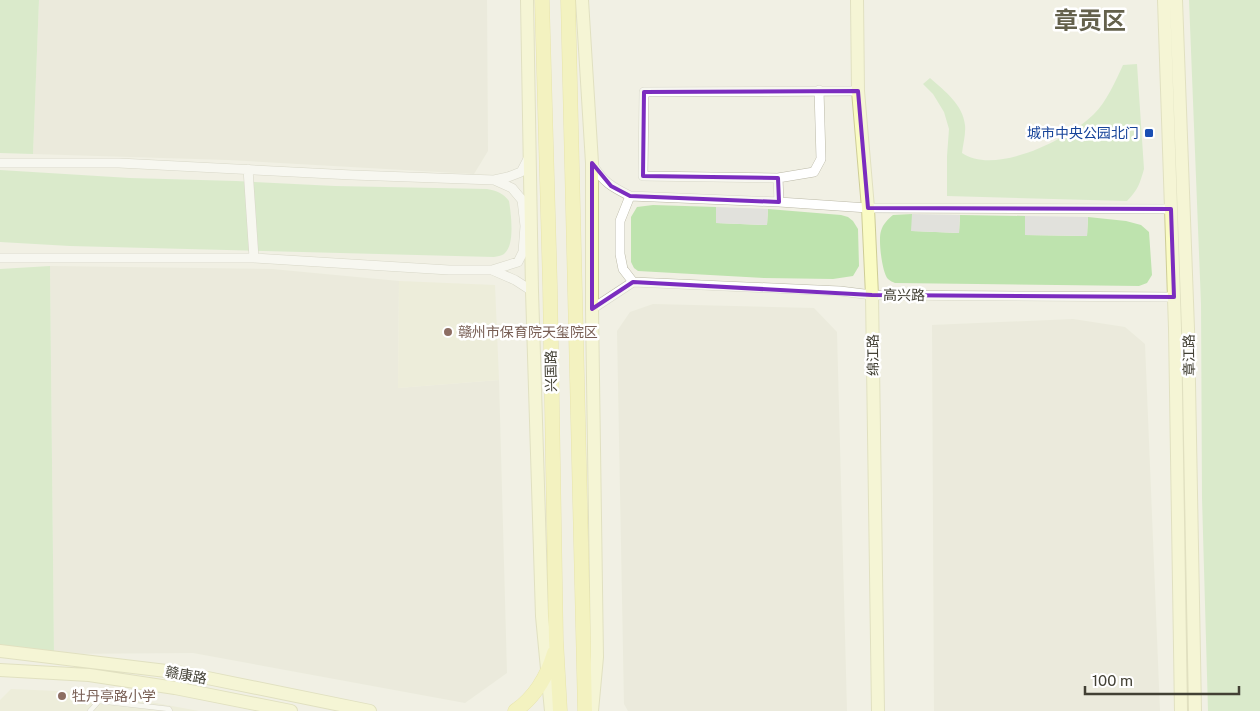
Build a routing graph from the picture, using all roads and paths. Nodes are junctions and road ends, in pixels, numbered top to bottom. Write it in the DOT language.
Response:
graph roads {
  1 [pos="527,0"];
  2 [pos="542,0"];
  3 [pos="568,0"];
  4 [pos="582,0"];
  5 [pos="857,0"];
  6 [pos="1164,0"];
  7 [pos="1176,0"];
  8 [pos="819,90"];
  9 [pos="858,91"];
  10 [pos="530,156"];
  11 [pos="0,163"];
  12 [pos="592,164"];
  13 [pos="248,169"];
  14 [pos="778,178"];
  15 [pos="494,180"];
  16 [pos="630,196"];
  17 [pos="779,202"];
  18 [pos="868,208"];
  19 [pos="1171,209"];
  20 [pos="0,258"];
  21 [pos="254,258"];
  22 [pos="492,270"];
  23 [pos="634,282"];
  24 [pos="532,292"];
  25 [pos="872,295"];
  26 [pos="1174,297"];
  27 [pos="592,309"];
  28 [pos="556,640"];
  29 [pos="0,651"];
  30 [pos="0,670"];
  31 [pos="547,673"];
  32 [pos="583,673"];
  33 [pos="263,708"];
  34 [pos="90,711"];
  35 [pos="170,711"];
  36 [pos="291,711"];
  37 [pos="370,711"];
  38 [pos="515,711"];
  39 [pos="551,711"];
  40 [pos="560,711"];
  41 [pos="585,711"];
  42 [pos="592,711"];
  43 [pos="878,711"];
  44 [pos="1182,711"];
  45 [pos="1195,711"];
  1 -- 10 [label="street"];
  2 -- 28 [label="main road, 兴国路"];
  3 -- 32 [label="main road, 兴国路"];
  4 -- 12 [label="street"];
  5 -- 9 [label="street, 绵江路"];
  6 -- 19 [label="street, 章江路"];
  7 -- 45 [label="street, 章江路"];
  8 -- 9 [label="street"];
  8 -- 14 [label="street"];
  8 -- 14 [label="street"];
  9 -- 18 [label="street, 绵江路"];
  10 -- 15 [label="street"];
  10 -- 24 [label="street"];
  11 -- 13 [label="street"];
  12 -- 16 [label="street"];
  12 -- 27 [label="street"];
  13 -- 15 [label="street"];
  13 -- 21 [label="street"];
  14 -- 17 [label="street"];
  15 -- 22 [label="street"];
  16 -- 17 [label="street"];
  16 -- 23 [label="street"];
  17 -- 18 [label="street"];
  18 -- 19 [label="street"];
  18 -- 25 [label="street, 绵江路"];
  19 -- 26 [label="street, 章江路"];
  20 -- 21 [label="street"];
  21 -- 22 [label="street"];
  22 -- 24 [label="street"];
  23 -- 25 [label="street, 高兴路"];
  23 -- 27 [label="street"];
  24 -- 31 [label="street"];
  25 -- 26 [label="street, 高兴路"];
  25 -- 43 [label="street, 绵江路"];
  26 -- 44 [label="street, 章江路"];
  27 -- 42 [label="street"];
  28 -- 31 [label="main road"];
  28 -- 40 [label="main road, 兴国路"];
  29 -- 37 [label="street, 赣康路"];
  30 -- 33 [label="street, 赣康路"];
  31 -- 38 [label="main road"];
  31 -- 39 [label="street"];
  32 -- 41 [label="main road, 兴国路"];
  32 -- 42 [label="main road"];
  33 -- 36 [label="street, 赣康路"];
  34 -- 35 [label="lane"];
}
